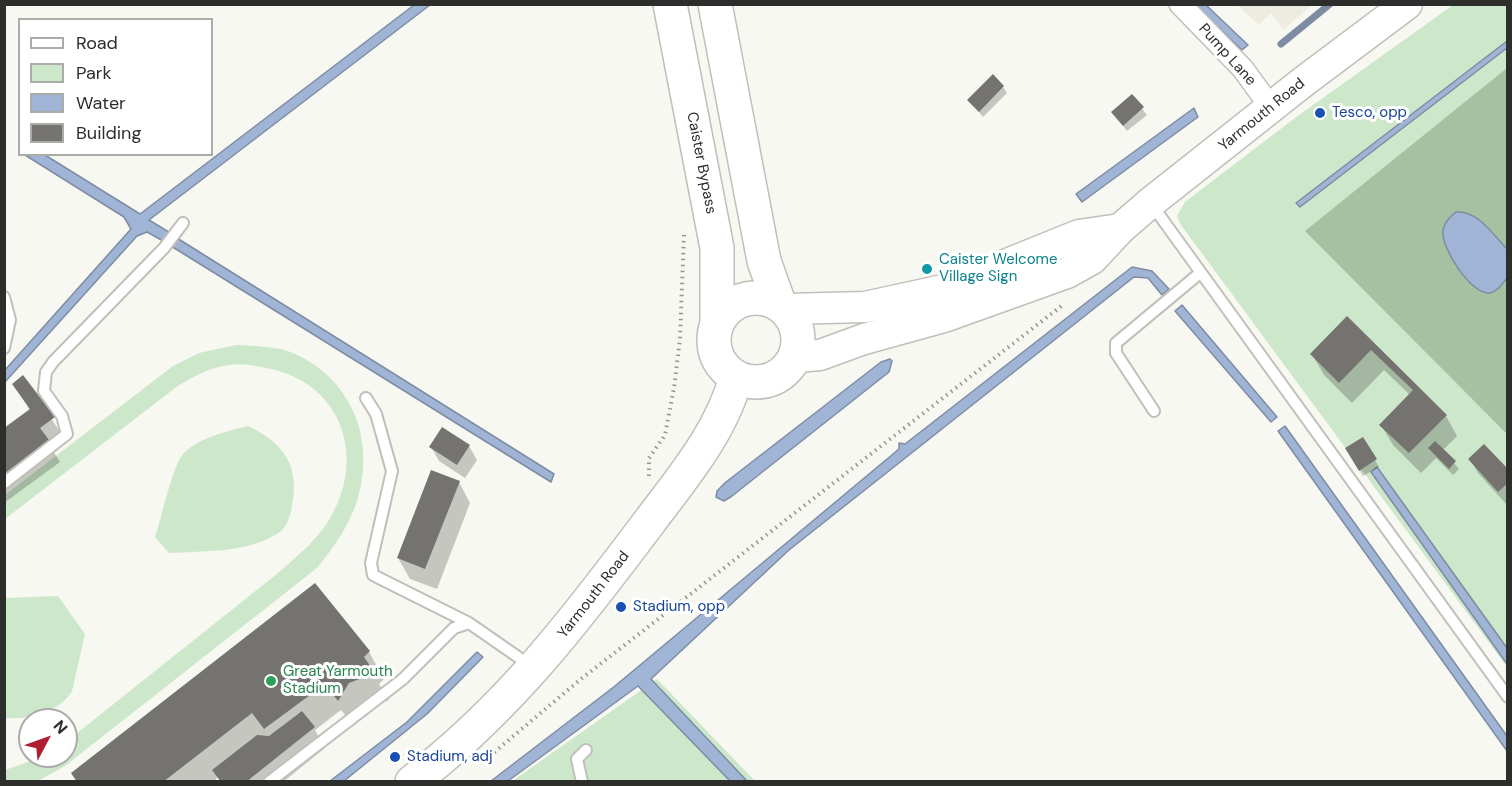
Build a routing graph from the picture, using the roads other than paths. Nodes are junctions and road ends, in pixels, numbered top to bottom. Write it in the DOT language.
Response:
graph roads {
  1 [pos="670,4"];
  2 [pos="715,4"];
  3 [pos="1180,4"];
  4 [pos="1407,4"];
  5 [pos="1272,109"];
  6 [pos="1150,202"];
  7 [pos="183,223"];
  8 [pos="1120,229"];
  9 [pos="1200,273"];
  10 [pos="4,297"];
  11 [pos="782,306"];
  12 [pos="717,324"];
  13 [pos="4,348"];
  14 [pos="796,357"];
  15 [pos="736,377"];
  16 [pos="366,398"];
  17 [pos="1154,411"];
  18 [pos="4,483"];
  19 [pos="469,623"];
  20 [pos="535,669"];
  21 [pos="1508,697"];
  22 [pos="586,750"];
  23 [pos="269,782"];
  24 [pos="412,782"];
  25 [pos="582,782"];
  1 -- 12 [label="main road, Caister Bypass"];
  2 -- 11 [label="main road"];
  3 -- 5 [label="street, Pump Lane"];
  4 -- 5 [label="street, Yarmouth Road"];
  5 -- 6 [label="street, Yarmouth Road"];
  6 -- 8 [label="street, Yarmouth Road"];
  6 -- 9 [label="lane"];
  7 -- 18 [label="lane"];
  8 -- 11 [label="street"];
  8 -- 14 [label="street, Yarmouth Road"];
  9 -- 17 [label="lane"];
  9 -- 21 [label="lane"];
  10 -- 13 [label="lane"];
  11 -- 12 [label="main road"];
  11 -- 14 [label="main road"];
  12 -- 15 [label="main road"];
  14 -- 15 [label="main road"];
  15 -- 20 [label="main road, Yarmouth Road"];
  16 -- 19 [label="lane"];
  19 -- 20 [label="lane"];
  19 -- 23 [label="lane"];
  20 -- 24 [label="main road, Yarmouth Road"];
  22 -- 25 [label="lane"];
}
